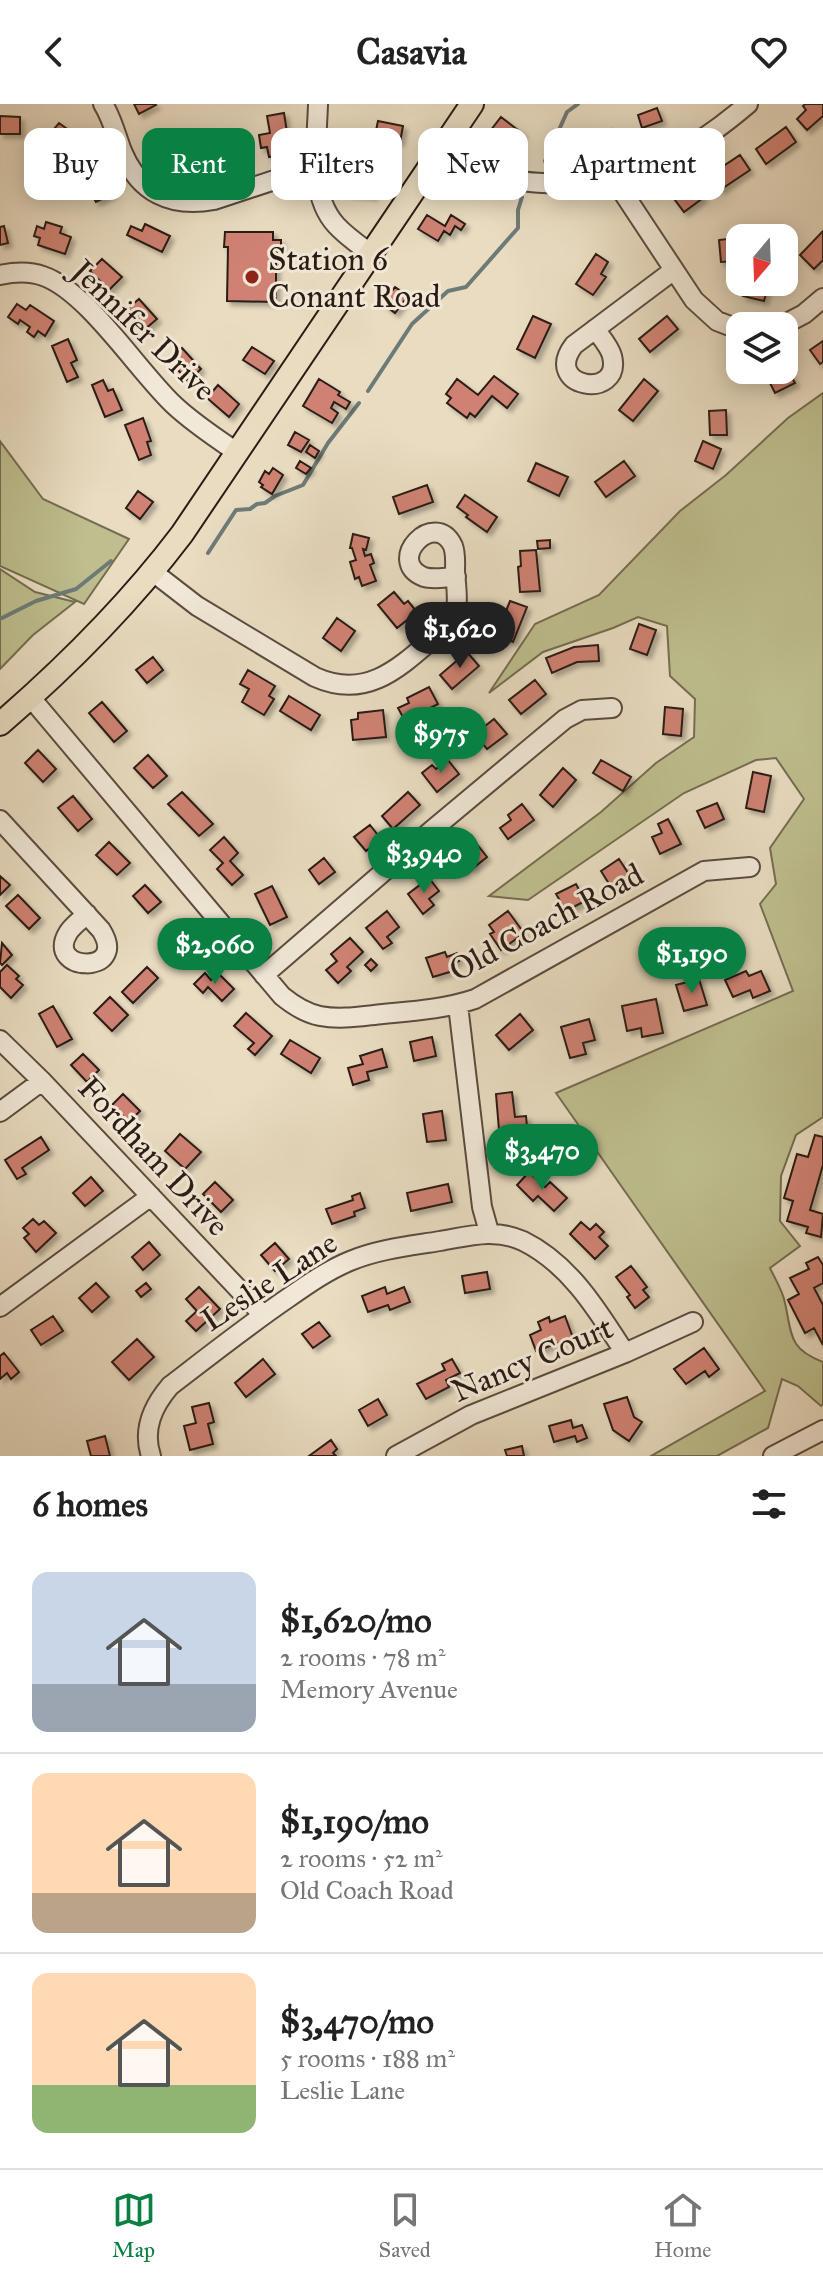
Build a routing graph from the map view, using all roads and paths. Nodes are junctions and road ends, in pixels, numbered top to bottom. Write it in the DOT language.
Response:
graph roads {
  1 [pos="103,104"];
  2 [pos="318,104"];
  3 [pos="472,104"];
  4 [pos="748,104"];
  5 [pos="318,128"];
  6 [pos="455,128"];
  7 [pos="717,128"];
  8 [pos="271,181"];
  9 [pos="418,182"];
  10 [pos="321,200"];
  11 [pos="628,200"];
  12 [pos="370,253"];
  13 [pos="674,270"];
  14 [pos="0,275"];
  15 [pos="823,298"];
  16 [pos="798,317"];
  17 [pos="726,325"];
  18 [pos="595,329"];
  19 [pos="238,453"];
  20 [pos="153,572"];
  21 [pos="456,577"];
  22 [pos="31,698"];
  23 [pos="612,708"];
  24 [pos="0,724"];
  25 [pos="0,820"];
  26 [pos="750,867"];
  27 [pos="87,914"];
  28 [pos="264,975"];
  29 [pos="458,1005"];
  30 [pos="0,1040"];
  31 [pos="42,1081"];
  32 [pos="0,1112"];
  33 [pos="151,1196"];
  34 [pos="489,1232"];
  35 [pos="0,1307"];
  36 [pos="263,1315"];
  37 [pos="693,1322"];
  38 [pos="625,1353"];
  39 [pos="823,1430"];
  40 [pos="151,1456"];
  41 [pos="396,1456"];
  42 [pos="773,1456"];
  1 -- 8 [label="street"];
  2 -- 5 [label="street"];
  3 -- 6 [label="main road"];
  4 -- 7 [label="street"];
  9 -- 12 [label="main road"];
  10 -- 12 [label="street"];
  11 -- 13 [label="street"];
  12 -- 19 [label="main road"];
  13 -- 17 [label="street"];
  13 -- 18 [label="street"];
  14 -- 19 [label="street, Jennifer Drive"];
  15 -- 16 [label="street"];
  19 -- 20 [label="main road"];
  20 -- 21 [label="street"];
  20 -- 22 [label="main road"];
  22 -- 24 [label="main road"];
  22 -- 28 [label="street, Old Coach Road"];
  23 -- 28 [label="street"];
  25 -- 27 [label="street"];
  26 -- 29 [label="street, Old Coach Road"];
  28 -- 29 [label="street, Old Coach Road"];
  29 -- 34 [label="street"];
  30 -- 31 [label="street, Fordham Drive"];
  31 -- 32 [label="street"];
  31 -- 33 [label="street, Fordham Drive"];
  33 -- 35 [label="street"];
  33 -- 36 [label="street, Fordham Drive"];
  34 -- 36 [label="street, Leslie Lane"];
  34 -- 38 [label="street, Leslie Lane"];
  36 -- 40 [label="street, Leslie Lane"];
  37 -- 38 [label="street, Nancy Court"];
  38 -- 41 [label="street, Nancy Court"];
  39 -- 42 [label="street"];
}
